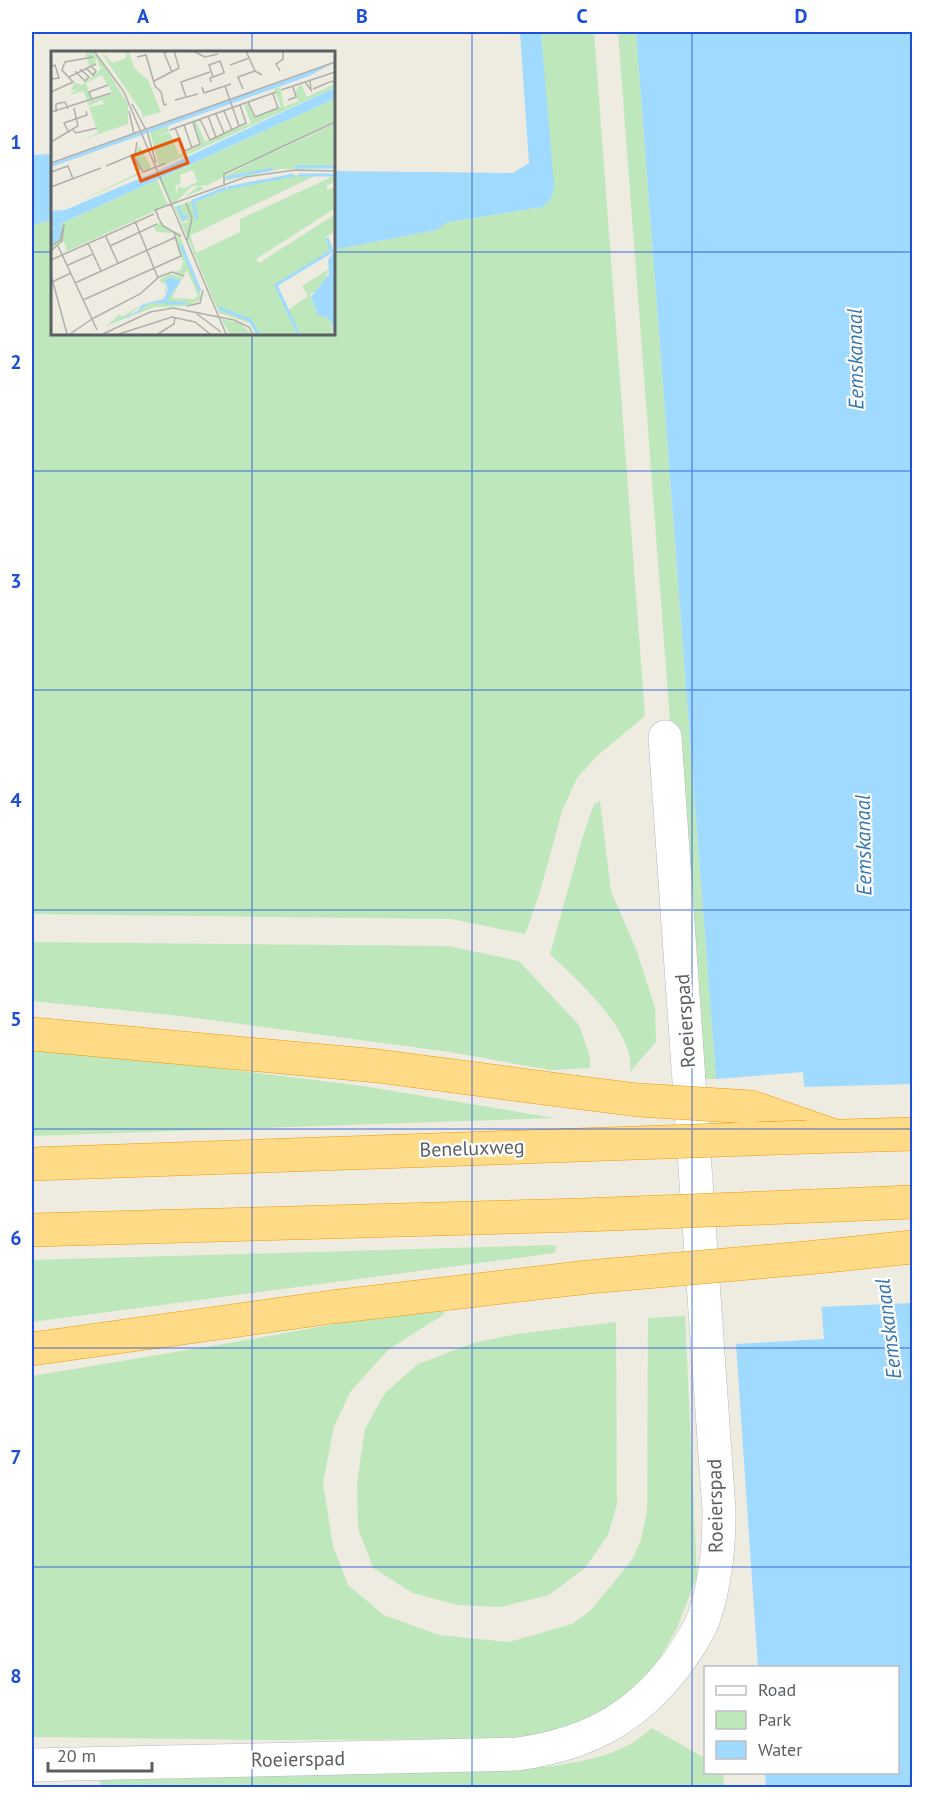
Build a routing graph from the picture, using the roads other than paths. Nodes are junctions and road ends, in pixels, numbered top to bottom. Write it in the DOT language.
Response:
graph roads {
  1 [pos="665,737"];
  2 [pos="32,1034"];
  3 [pos="912,1134"];
  4 [pos="836,1136"];
  5 [pos="32,1164"];
  6 [pos="912,1202"];
  7 [pos="32,1230"];
  8 [pos="912,1247"];
  9 [pos="32,1349"];
  10 [pos="32,1765"];
  1 -- 10 [label="street, Roeierspad"];
  2 -- 4 [label="highway, bridge"];
  3 -- 4 [label="highway, Beneluxweg"];
  4 -- 5 [label="highway, Beneluxweg, bridge"];
  6 -- 7 [label="highway, bridge"];
  8 -- 9 [label="highway, bridge"];
}
